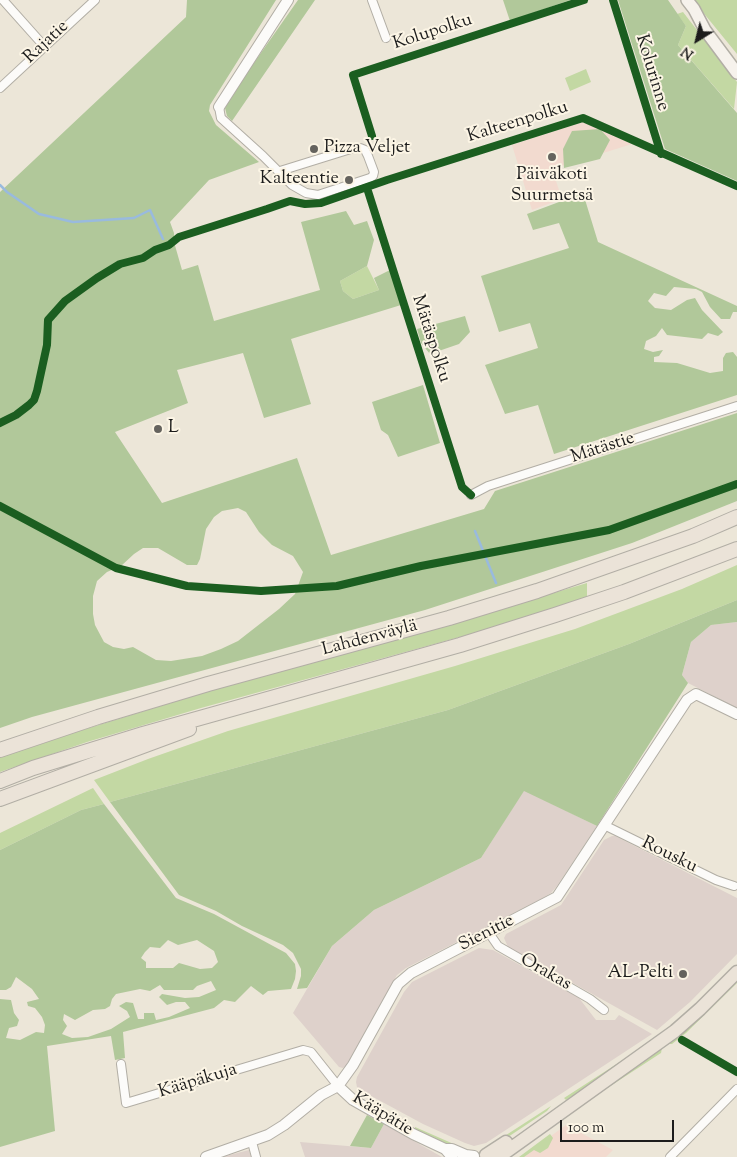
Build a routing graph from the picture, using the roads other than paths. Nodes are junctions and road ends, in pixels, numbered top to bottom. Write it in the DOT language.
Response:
graph roads {
  1 [pos="3,0"];
  2 [pos="95,0"];
  3 [pos="288,0"];
  4 [pos="372,0"];
  5 [pos="680,0"];
  6 [pos="687,0"];
  7 [pos="705,30"];
  8 [pos="386,38"];
  9 [pos="44,46"];
  10 [pos="737,73"];
  11 [pos="0,88"];
  12 [pos="219,108"];
  13 [pos="280,171"];
  14 [pos="737,406"];
  15 [pos="471,495"];
  16 [pos="737,517"];
  17 [pos="737,549"];
  18 [pos="259,701"];
  19 [pos="737,714"];
  20 [pos="98,717"];
  21 [pos="0,741"];
  22 [pos="0,750"];
  23 [pos="0,781"];
  24 [pos="0,800"];
  25 [pos="604,825"];
  26 [pos="734,886"];
  27 [pos="489,933"];
  28 [pos="737,972"];
  29 [pos="604,1010"];
  30 [pos="306,1050"];
  31 [pos="121,1064"];
  32 [pos="338,1086"];
  33 [pos="737,1089"];
  34 [pos="252,1142"];
  35 [pos="448,1153"];
  36 [pos="484,1156"];
  37 [pos="206,1157"];
  38 [pos="256,1157"];
  39 [pos="670,1157"];
  1 -- 9 [label="street"];
  2 -- 9 [label="street, Rajatie"];
  3 -- 12 [label="street"];
  4 -- 8 [label="street"];
  5 -- 7 [label="main road"];
  6 -- 7 [label="main road"];
  7 -- 10 [label="main road"];
  9 -- 11 [label="street, Rajatie"];
  12 -- 13 [label="street"];
  13 -- 13 [label="street"];
  14 -- 15 [label="street, Mätästie"];
  16 -- 20 [label="highway, Lahdenväylä"];
  17 -- 18 [label="highway, Lahdenväylä"];
  18 -- 23 [label="highway, Lahdenväylä"];
  18 -- 24 [label="highway"];
  19 -- 25 [label="street, Sienitie"];
  20 -- 21 [label="highway"];
  20 -- 22 [label="highway, Lahdenväylä"];
  25 -- 26 [label="street, Rousku"];
  25 -- 27 [label="street, Sienitie"];
  27 -- 29 [label="street, Orakas"];
  27 -- 32 [label="street, Sienitie"];
  28 -- 36 [label="main road"];
  30 -- 31 [label="street, Kääpäkuja"];
  30 -- 32 [label="street, Kääpätie"];
  32 -- 34 [label="street, Sienitie"];
  32 -- 35 [label="street, Kääpätie"];
  33 -- 39 [label="street"];
  34 -- 37 [label="street, Sienitie"];
  34 -- 38 [label="street"];
  35 -- 36 [label="street, Kääpätie"];
}
